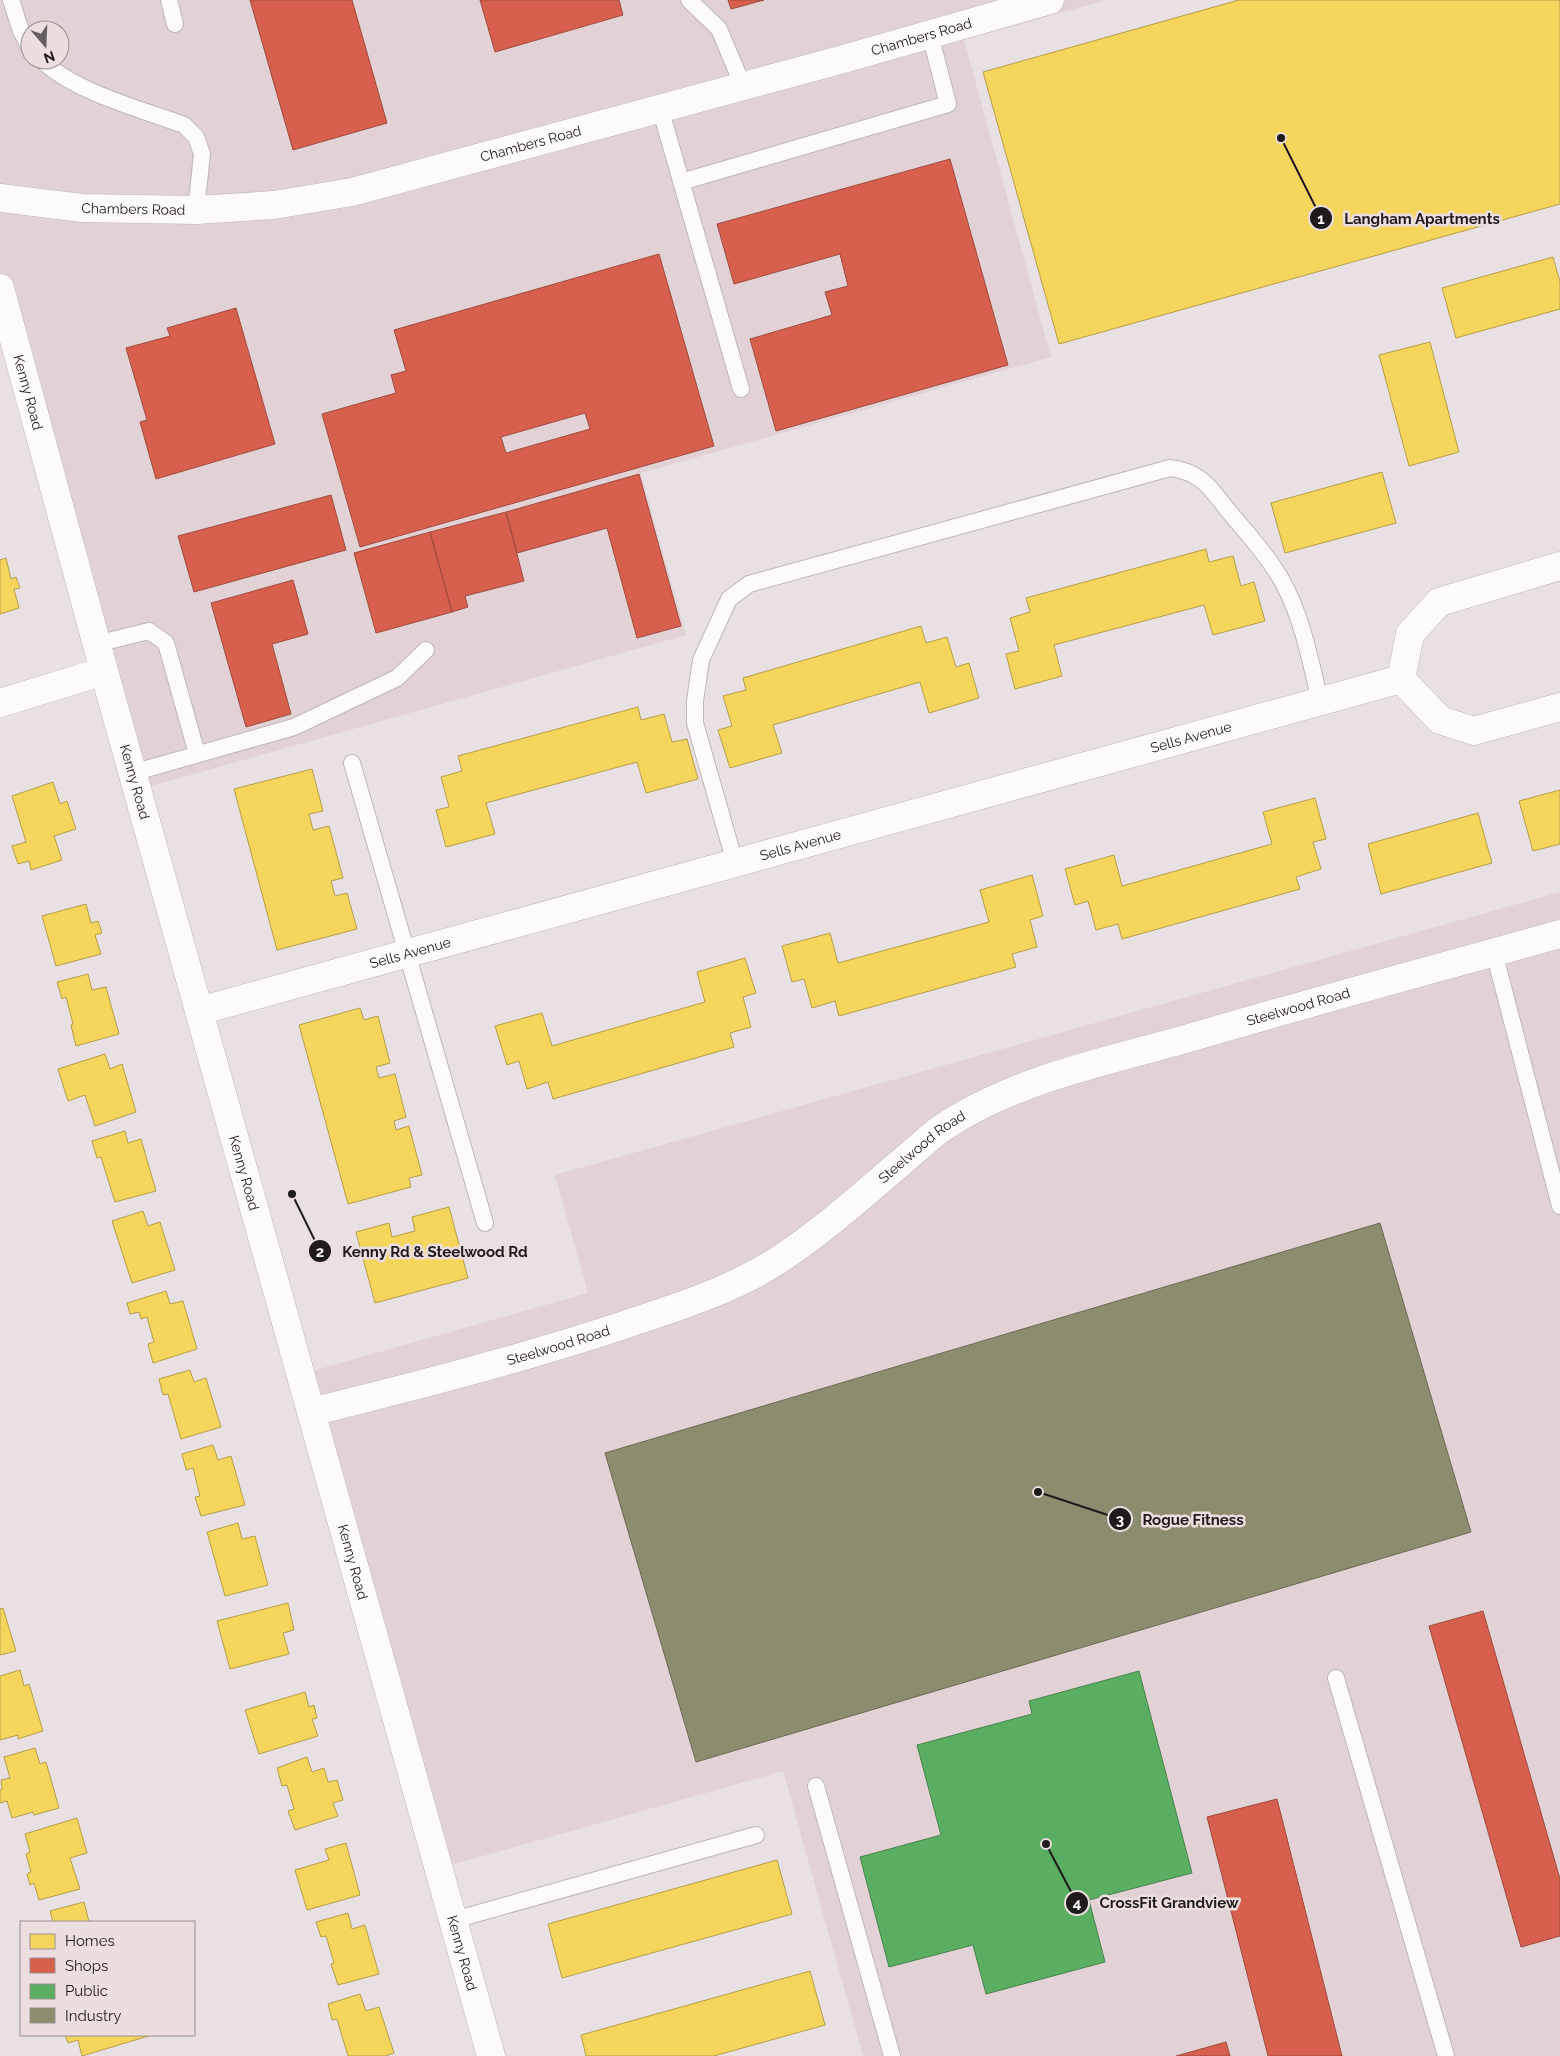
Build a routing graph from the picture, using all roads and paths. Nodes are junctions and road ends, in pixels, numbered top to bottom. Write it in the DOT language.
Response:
graph roads {
  1 [pos="12,0"];
  2 [pos="169,0"];
  3 [pos="688,0"];
  4 [pos="1050,0"];
  5 [pos="175,24"];
  6 [pos="20,28"];
  7 [pos="930,34"];
  8 [pos="54,70"];
  9 [pos="744,86"];
  10 [pos="660,108"];
  11 [pos="681,182"];
  12 [pos="0,198"];
  13 [pos="196,210"];
  14 [pos="0,288"];
  15 [pos="741,389"];
  16 [pos="1560,566"];
  17 [pos="96,644"];
  18 [pos="426,650"];
  19 [pos="104,671"];
  20 [pos="1400,679"];
  21 [pos="1320,701"];
  22 [pos="0,703"];
  23 [pos="1560,707"];
  24 [pos="197,754"];
  25 [pos="352,763"];
  26 [pos="132,773"];
  27 [pos="735,863"];
  28 [pos="1560,934"];
  29 [pos="1494,952"];
  30 [pos="409,954"];
  31 [pos="199,1011"];
  32 [pos="1560,1206"];
  33 [pos="485,1223"];
  34 [pos="311,1412"];
  35 [pos="1336,1678"];
  36 [pos="816,1786"];
  37 [pos="756,1835"];
  38 [pos="454,1920"];
  39 [pos="491,2056"];
  40 [pos="892,2056"];
  41 [pos="1446,2056"];
  1 -- 6 [label="lane"];
  2 -- 5 [label="lane"];
  3 -- 9 [label="lane"];
  4 -- 7 [label="street, Chambers Road"];
  7 -- 9 [label="street, Chambers Road"];
  7 -- 11 [label="lane"];
  8 -- 13 [label="lane"];
  9 -- 10 [label="street, Chambers Road"];
  10 -- 11 [label="lane"];
  10 -- 13 [label="street, Chambers Road"];
  11 -- 15 [label="lane"];
  12 -- 13 [label="street, Chambers Road"];
  14 -- 17 [label="street, Kenny Road"];
  16 -- 20 [label="street"];
  17 -- 19 [label="street, Kenny Road"];
  17 -- 24 [label="lane"];
  18 -- 24 [label="lane"];
  19 -- 22 [label="street"];
  19 -- 26 [label="street, Kenny Road"];
  20 -- 21 [label="street, Sells Avenue"];
  20 -- 23 [label="street"];
  21 -- 27 [label="street, Sells Avenue"];
  21 -- 27 [label="lane"];
  24 -- 26 [label="lane"];
  25 -- 30 [label="lane"];
  26 -- 31 [label="street, Kenny Road"];
  27 -- 30 [label="street, Sells Avenue"];
  28 -- 29 [label="street, Steelwood Road"];
  29 -- 32 [label="lane"];
  29 -- 34 [label="street, Steelwood Road"];
  30 -- 31 [label="street, Sells Avenue"];
  30 -- 33 [label="lane"];
  31 -- 34 [label="street, Kenny Road"];
  34 -- 38 [label="street, Kenny Road"];
  35 -- 41 [label="lane"];
  36 -- 40 [label="lane"];
  37 -- 38 [label="lane"];
  38 -- 39 [label="street, Kenny Road"];
}
